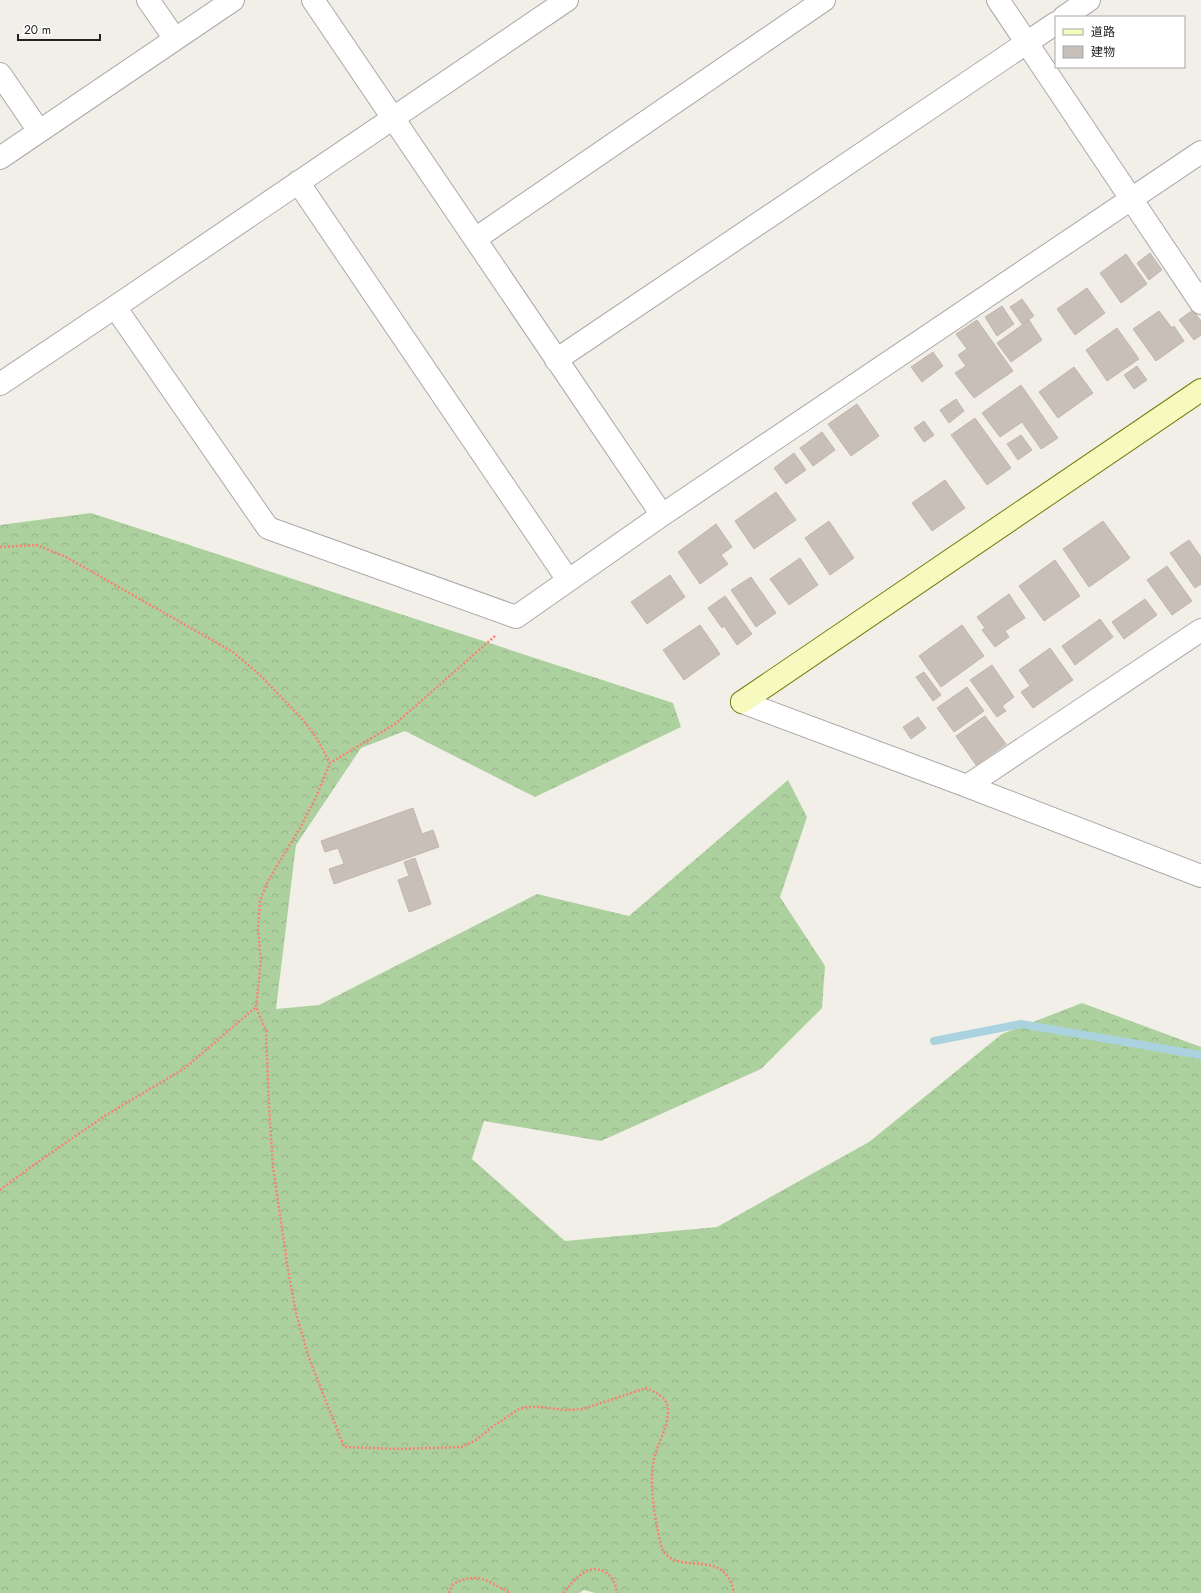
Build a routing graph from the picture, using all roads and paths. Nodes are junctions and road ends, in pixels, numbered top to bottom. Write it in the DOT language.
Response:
graph roads {
  1 [pos="148,0"];
  2 [pos="233,0"];
  3 [pos="313,0"];
  4 [pos="567,0"];
  5 [pos="824,0"];
  6 [pos="998,0"];
  7 [pos="1090,0"];
  8 [pos="1066,16"];
  9 [pos="1055,24"];
  10 [pos="175,39"];
  11 [pos="1026,43"];
  12 [pos="0,74"];
  13 [pos="393,118"];
  14 [pos="39,131"];
  15 [pos="1201,152"];
  16 [pos="0,158"];
  17 [pos="298,182"];
  18 [pos="1131,198"];
  19 [pos="475,239"];
  20 [pos="1201,303"];
  21 [pos="115,307"];
  22 [pos="556,360"];
  23 [pos="0,384"];
  24 [pos="1201,390"];
  25 [pos="662,515"];
  26 [pos="0,547"];
  27 [pos="568,580"];
  28 [pos="516,617"];
  29 [pos="1201,630"];
  30 [pos="330,763"];
  31 [pos="967,786"];
  32 [pos="1201,876"];
  33 [pos="256,1006"];
  34 [pos="0,1190"];
  35 [pos="449,1593"];
  36 [pos="510,1593"];
  37 [pos="563,1593"];
  38 [pos="617,1593"];
  39 [pos="734,1593"];
  1 -- 10 [label="street"];
  2 -- 10 [label="street"];
  3 -- 13 [label="street"];
  4 -- 13 [label="street"];
  5 -- 19 [label="street"];
  6 -- 11 [label="street"];
  7 -- 8 [label="street"];
  9 -- 11 [label="street"];
  10 -- 14 [label="street"];
  11 -- 18 [label="street"];
  11 -- 22 [label="street"];
  12 -- 14 [label="street"];
  13 -- 17 [label="street"];
  13 -- 19 [label="street"];
  14 -- 16 [label="street"];
  15 -- 18 [label="street"];
  17 -- 21 [label="street"];
  17 -- 27 [label="street"];
  18 -- 20 [label="street"];
  18 -- 25 [label="street"];
  19 -- 22 [label="street"];
  21 -- 23 [label="street"];
  21 -- 28 [label="street"];
  22 -- 25 [label="street"];
  24 -- 31 [label="street"];
  25 -- 27 [label="street"];
  26 -- 30 [label="path"];
  27 -- 28 [label="street"];
  28 -- 30 [label="path"];
  29 -- 31 [label="street"];
  30 -- 33 [label="path"];
  31 -- 32 [label="street"];
  33 -- 34 [label="path"];
  33 -- 39 [label="path"];
  35 -- 36 [label="path"];
  37 -- 38 [label="path"];
}
